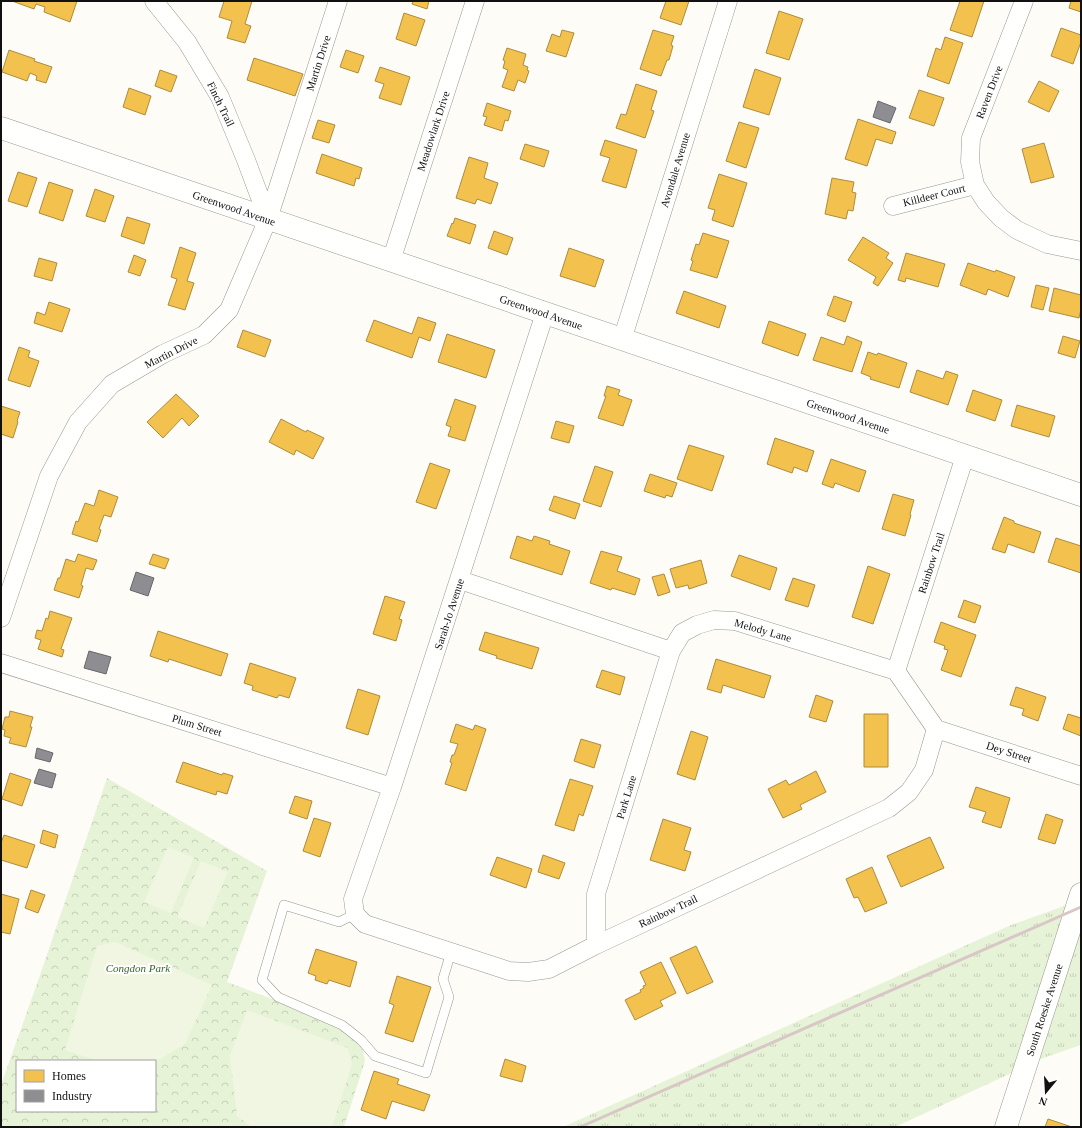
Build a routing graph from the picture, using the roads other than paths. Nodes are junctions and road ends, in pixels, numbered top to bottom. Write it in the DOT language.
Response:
graph roads {
  1 [pos="154,1"];
  2 [pos="338,1"];
  3 [pos="475,1"];
  4 [pos="728,1"];
  5 [pos="1024,1"];
  6 [pos="1,128"];
  7 [pos="975,184"];
  8 [pos="893,206"];
  9 [pos="268,219"];
  10 [pos="1081,251"];
  11 [pos="392,261"];
  12 [pos="545,313"];
  13 [pos="622,340"];
  14 [pos="965,456"];
  15 [pos="1081,495"];
  16 [pos="460,580"];
  17 [pos="1,618"];
  18 [pos="671,652"];
  19 [pos="1,663"];
  20 [pos="896,671"];
  21 [pos="936,729"];
  22 [pos="1081,776"];
  23 [pos="392,787"];
  24 [pos="1081,894"];
  25 [pos="355,914"];
  26 [pos="596,945"];
  27 [pos="451,952"];
  28 [pos="1006,1127"];
  1 -- 9 [label="street, Finch Trail"];
  2 -- 9 [label="street, Martin Drive"];
  3 -- 11 [label="street, Meadowlark Drive"];
  4 -- 13 [label="street, Avondale Avenue"];
  5 -- 7 [label="street, Raven Drive"];
  6 -- 9 [label="street, Greenwood Avenue"];
  7 -- 8 [label="street, Killdeer Court"];
  7 -- 10 [label="street, Raven Drive"];
  9 -- 11 [label="street, Greenwood Avenue"];
  9 -- 17 [label="street, Martin Drive"];
  11 -- 12 [label="street, Greenwood Avenue"];
  12 -- 13 [label="street, Greenwood Avenue"];
  12 -- 16 [label="street, Sarah-Jo Avenue"];
  13 -- 14 [label="street, Greenwood Avenue"];
  14 -- 15 [label="street, Greenwood Avenue"];
  14 -- 20 [label="street, Rainbow Trail"];
  16 -- 18 [label="street"];
  16 -- 23 [label="street, Sarah-Jo Avenue"];
  18 -- 20 [label="street, Melody Lane"];
  18 -- 26 [label="street, Park Lane"];
  19 -- 23 [label="street, Plum Street"];
  20 -- 21 [label="street"];
  21 -- 22 [label="street, Dey Street"];
  21 -- 26 [label="street, Rainbow Trail"];
  23 -- 25 [label="street, Sarah-Jo Avenue"];
  24 -- 28 [label="street, South Roeske Avenue"];
  25 -- 27 [label="street, Rainbow Trail"];
  25 -- 27 [label="lane"];
  26 -- 27 [label="street, Rainbow Trail"];
}
